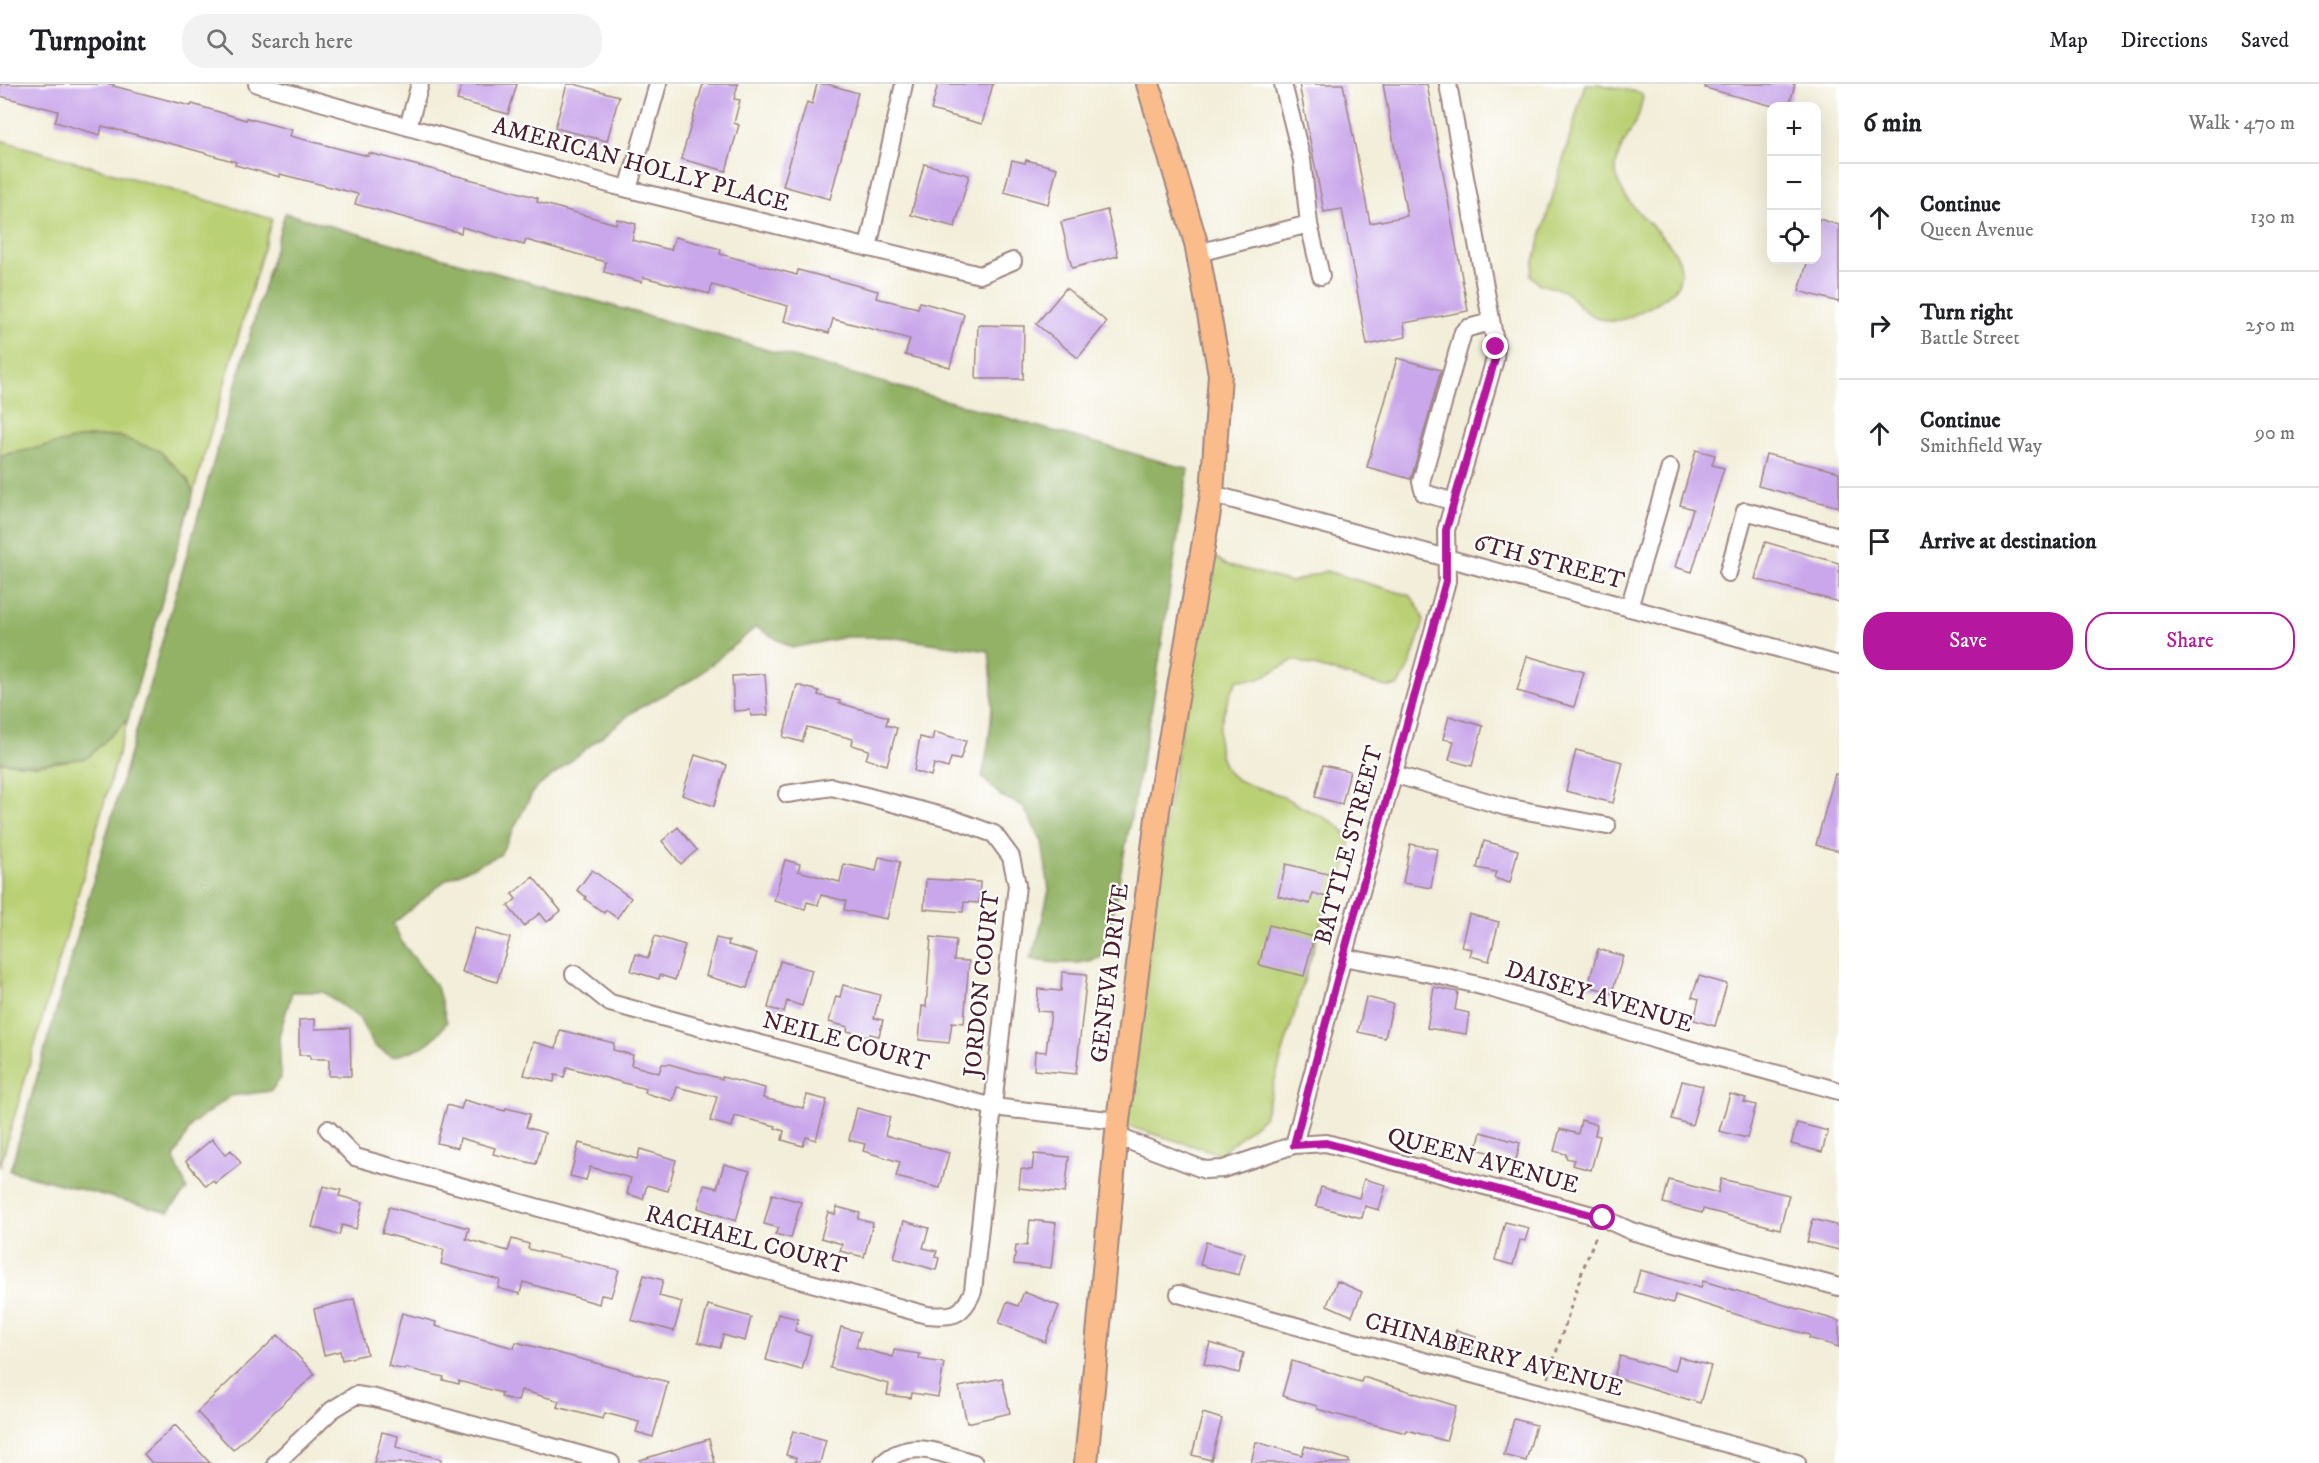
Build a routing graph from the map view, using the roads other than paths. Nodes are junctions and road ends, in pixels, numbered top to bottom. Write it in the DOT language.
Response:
graph roads {
  1 [pos="257,84"];
  2 [pos="420,84"];
  3 [pos="658,84"];
  4 [pos="904,84"];
  5 [pos="1148,84"];
  6 [pos="1282,84"];
  7 [pos="1448,84"];
  8 [pos="408,127"];
  9 [pos="628,189"];
  10 [pos="1309,224"];
  11 [pos="868,248"];
  12 [pos="1198,253"];
  13 [pos="1013,261"];
  14 [pos="1321,276"];
  15 [pos="1491,322"];
  16 [pos="1670,468"];
  17 [pos="1212,494"];
  18 [pos="1454,502"];
  19 [pos="1839,536"];
  20 [pos="1445,558"];
  21 [pos="1728,573"];
  22 [pos="1629,608"];
  23 [pos="1839,665"];
  24 [pos="1393,774"];
  25 [pos="787,794"];
  26 [pos="1607,826"];
  27 [pos="1343,957"];
  28 [pos="574,974"];
  29 [pos="1839,1091"];
  30 [pos="993,1107"];
  31 [pos="328,1129"];
  32 [pos="1117,1129"];
  33 [pos="1294,1145"];
  34 [pos="1839,1287"];
  35 [pos="1179,1294"];
  36 [pos="276,1463"];
  37 [pos="611,1463"];
  38 [pos="883,1463"];
  39 [pos="974,1463"];
  40 [pos="1086,1463"];
  41 [pos="1797,1463"];
  1 -- 8 [label="street, AMERICAN HOLLY PLACE"];
  2 -- 8 [label="street"];
  3 -- 9 [label="street"];
  4 -- 11 [label="street"];
  5 -- 12 [label="main road, GENEVA DRIVE"];
  6 -- 10 [label="street"];
  7 -- 15 [label="street, BATTLE STREET"];
  8 -- 9 [label="street, AMERICAN HOLLY PLACE"];
  9 -- 11 [label="street, AMERICAN HOLLY PLACE"];
  10 -- 12 [label="street"];
  10 -- 14 [label="street"];
  11 -- 13 [label="street, AMERICAN HOLLY PLACE"];
  12 -- 17 [label="main road, GENEVA DRIVE"];
  15 -- 18 [label="street, BATTLE STREET"];
  15 -- 18 [label="street"];
  16 -- 22 [label="street"];
  17 -- 20 [label="street, 6TH STREET"];
  17 -- 32 [label="main road, GENEVA DRIVE"];
  18 -- 20 [label="street, BATTLE STREET"];
  19 -- 21 [label="street"];
  20 -- 22 [label="street, 6TH STREET"];
  20 -- 24 [label="street, BATTLE STREET"];
  22 -- 23 [label="street, 6TH STREET"];
  24 -- 26 [label="street"];
  24 -- 27 [label="street, BATTLE STREET"];
  25 -- 30 [label="street, JORDON COURT"];
  27 -- 29 [label="street, DAISEY AVENUE"];
  27 -- 33 [label="street, BATTLE STREET"];
  28 -- 30 [label="street, NEILE COURT"];
  30 -- 31 [label="street, RACHAEL COURT"];
  30 -- 32 [label="street, NEILE COURT"];
  32 -- 33 [label="street, QUEEN AVENUE"];
  32 -- 40 [label="main road, GENEVA DRIVE"];
  33 -- 34 [label="street, QUEEN AVENUE"];
  35 -- 41 [label="street, CHINABERRY AVENUE"];
  36 -- 37 [label="street"];
  38 -- 39 [label="street"];
}
